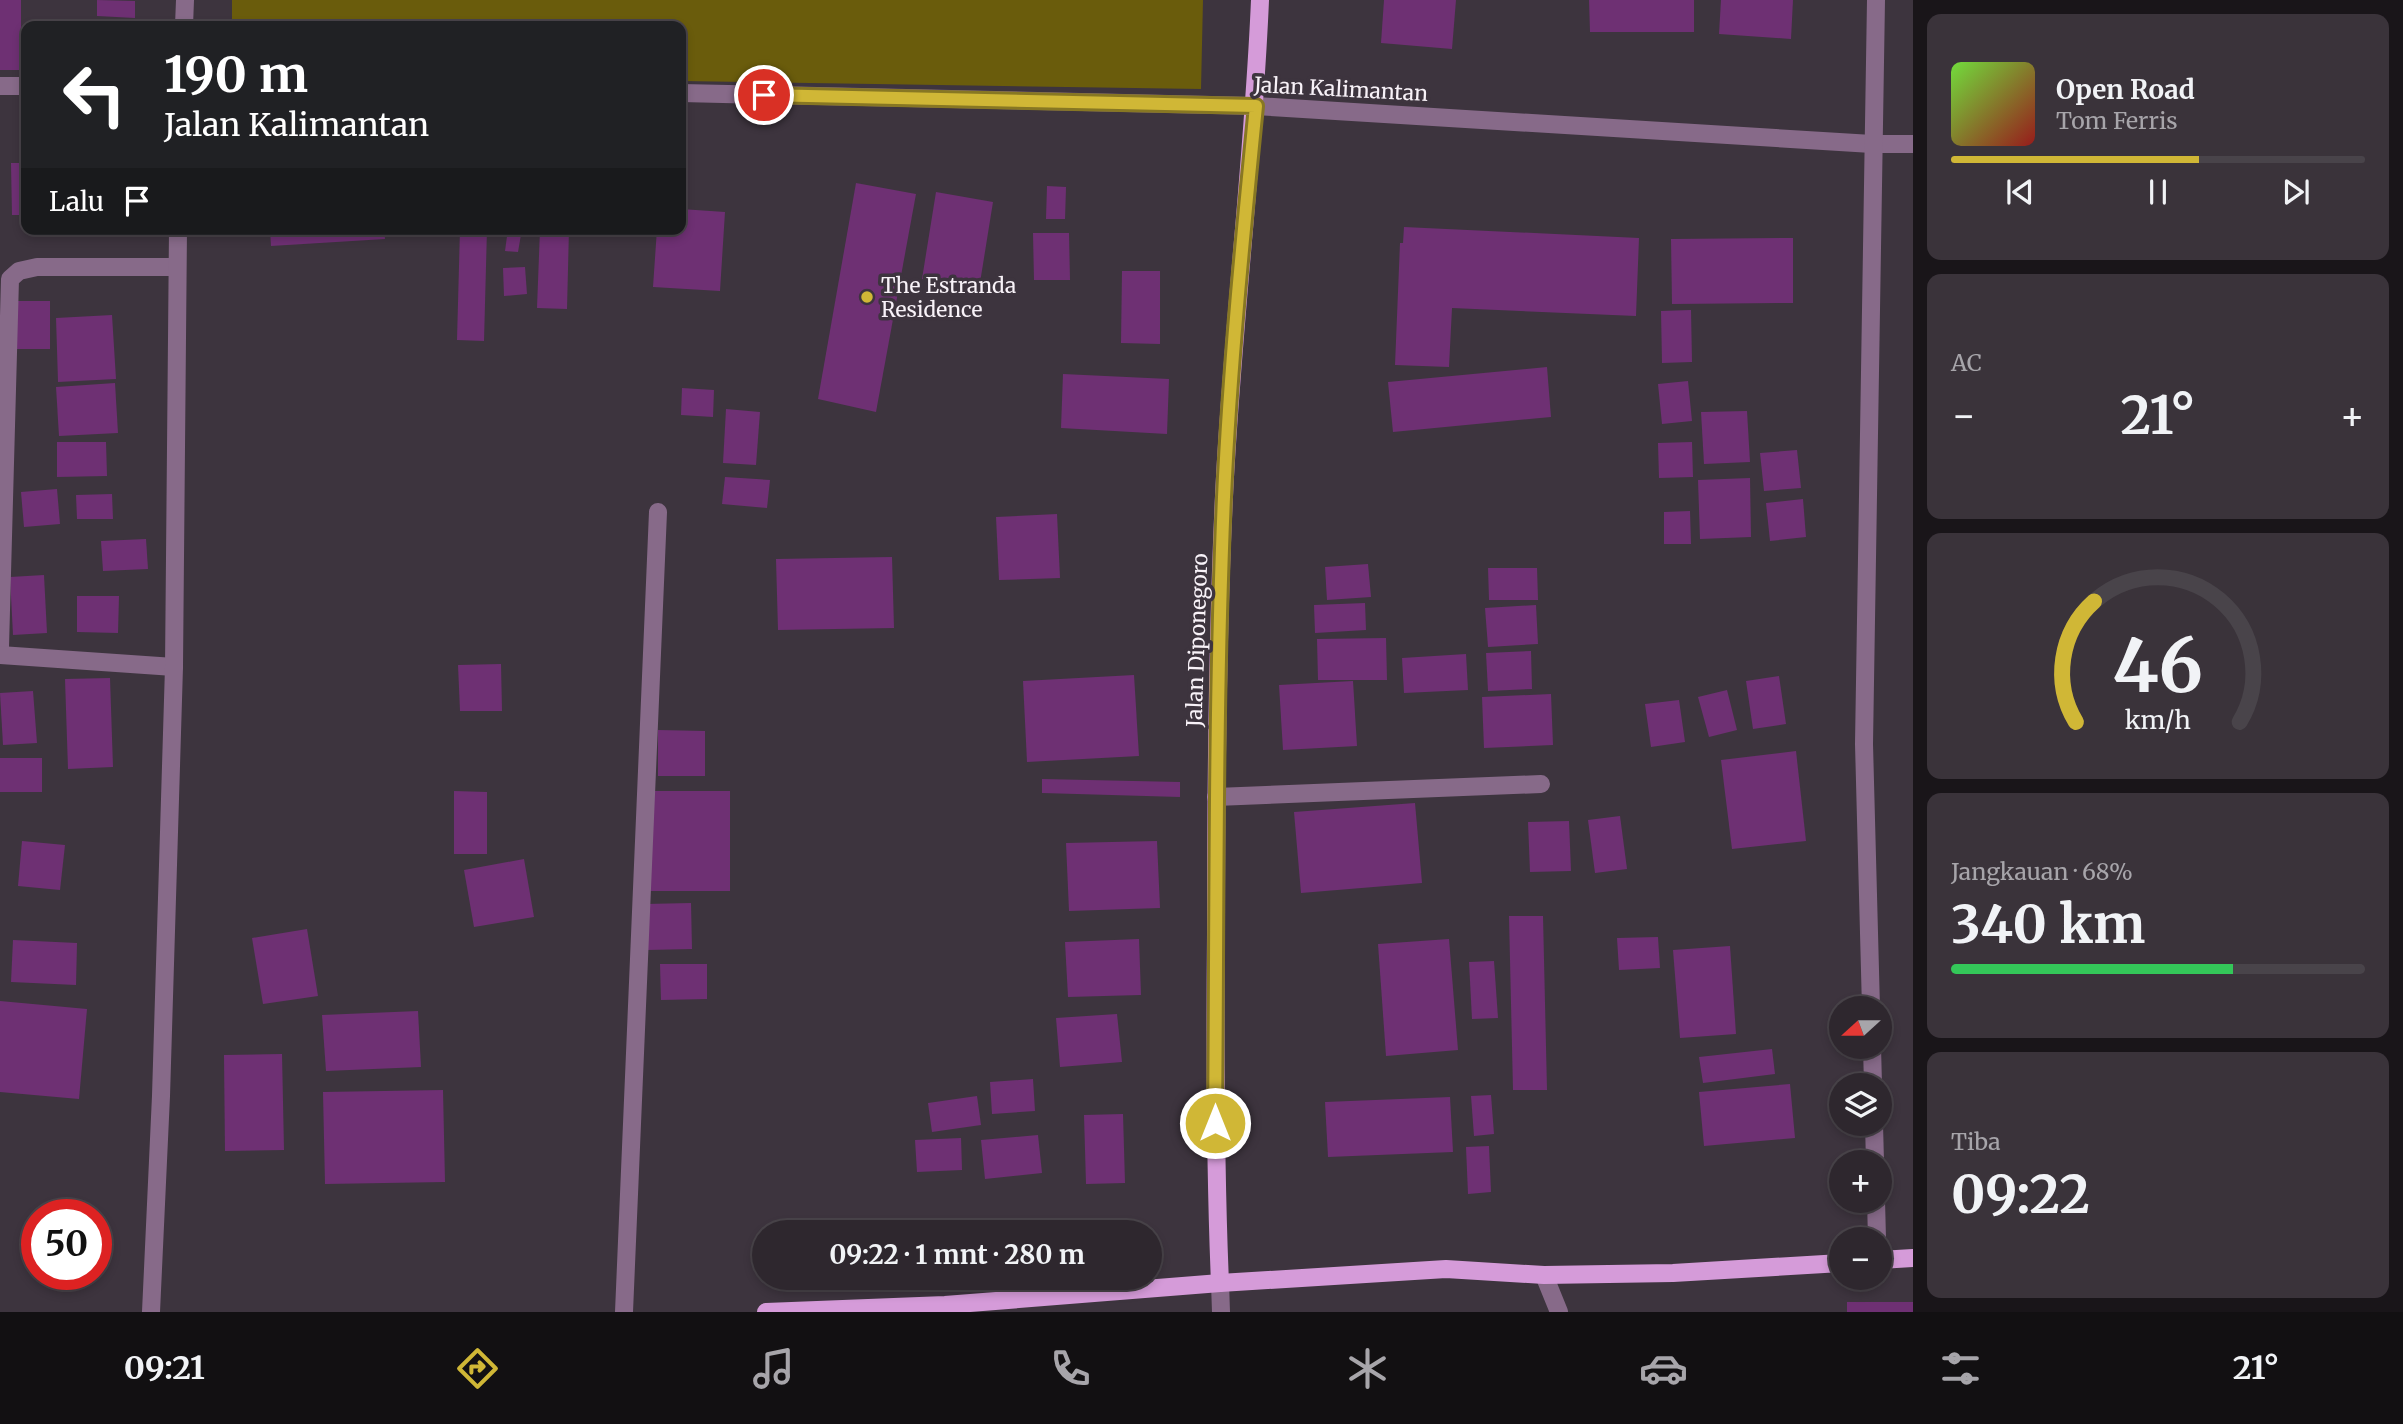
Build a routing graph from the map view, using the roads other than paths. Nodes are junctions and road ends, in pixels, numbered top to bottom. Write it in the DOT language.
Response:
graph roads {
  1 [pos="185,0"];
  2 [pos="1260,0"];
  3 [pos="1876,0"];
  4 [pos="184,21"];
  5 [pos="0,86"];
  6 [pos="21,86"];
  7 [pos="686,93"];
  8 [pos="1256,106"];
  9 [pos="1872,144"];
  10 [pos="1913,144"];
  11 [pos="178,235"];
  12 [pos="177,267"];
  13 [pos="658,512"];
  14 [pos="0,646"];
  15 [pos="0,655"];
  16 [pos="174,667"];
  17 [pos="1541,784"];
  18 [pos="1216,797"];
  19 [pos="1871,996"];
  20 [pos="1913,1258"];
  21 [pos="1892,1259"];
  22 [pos="1829,1264"];
  23 [pos="1544,1275"];
  24 [pos="1220,1283"];
  25 [pos="151,1312"];
  26 [pos="624,1312"];
  27 [pos="766,1312"];
  28 [pos="1221,1312"];
  29 [pos="1559,1312"];
  1 -- 4 [label="street"];
  2 -- 8 [label="main road, Jalan Diponegoro"];
  3 -- 9 [label="street"];
  5 -- 6 [label="street"];
  7 -- 8 [label="street, Jalan Kalimantan"];
  8 -- 9 [label="street, Jalan Kalimantan"];
  8 -- 18 [label="main road, Jalan Diponegoro"];
  9 -- 10 [label="street, Jalan Kalimantan"];
  9 -- 19 [label="street"];
  11 -- 12 [label="street"];
  12 -- 14 [label="street"];
  12 -- 16 [label="street"];
  13 -- 26 [label="street"];
  15 -- 16 [label="street"];
  16 -- 25 [label="street"];
  17 -- 18 [label="street"];
  18 -- 24 [label="main road, Jalan Diponegoro"];
  20 -- 21 [label="main road"];
  22 -- 23 [label="main road"];
  23 -- 24 [label="main road"];
  23 -- 29 [label="street"];
  24 -- 27 [label="main road"];
  24 -- 28 [label="street"];
}
